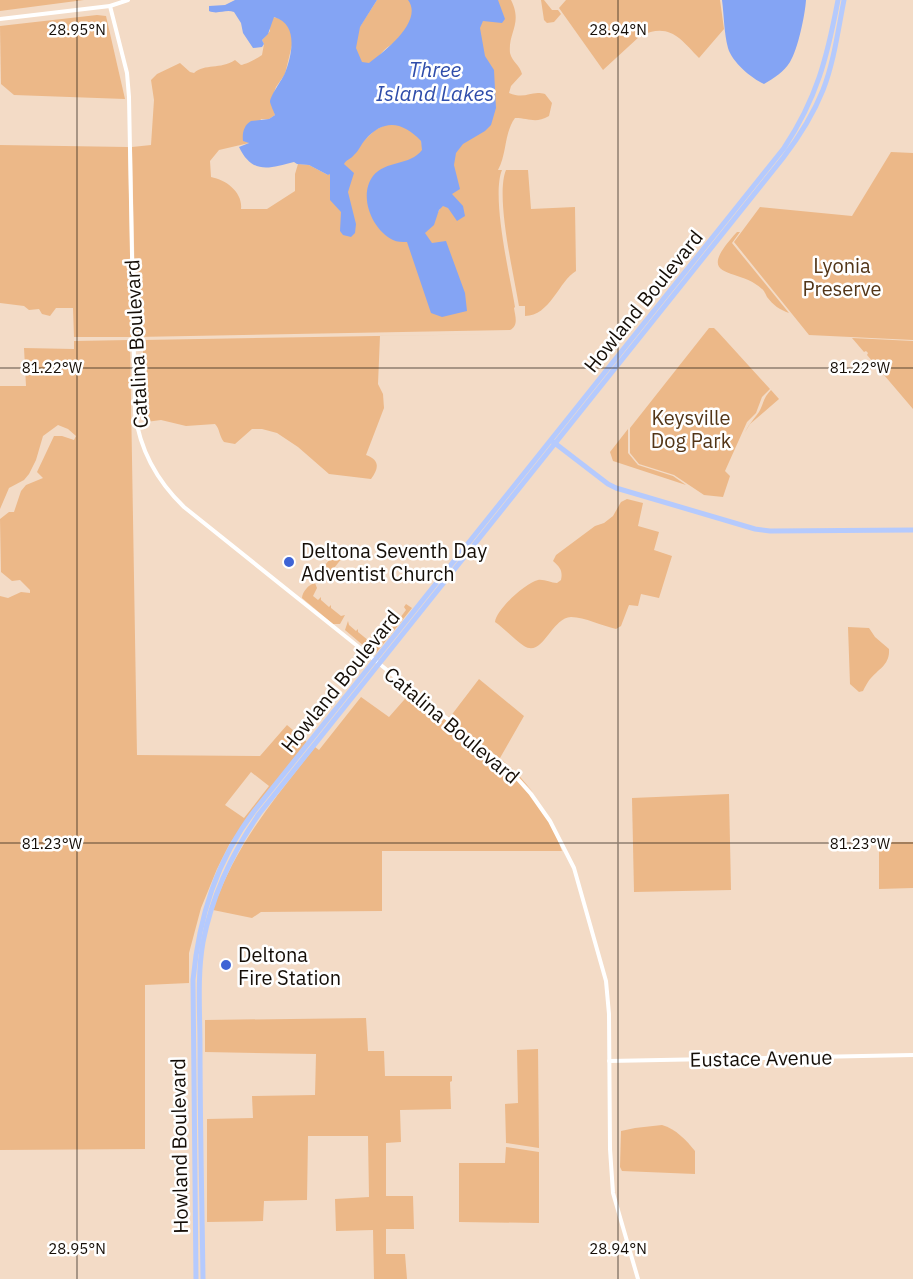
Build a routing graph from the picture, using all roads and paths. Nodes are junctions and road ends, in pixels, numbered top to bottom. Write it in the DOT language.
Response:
graph roads {
  1 [pos="128,0"];
  2 [pos="838,0"];
  3 [pos="844,0"];
  4 [pos="110,6"];
  5 [pos="0,19"];
  6 [pos="798,126"];
  7 [pos="799,136"];
  8 [pos="553,442"];
  9 [pos="913,530"];
  10 [pos="378,663"];
  11 [pos="913,1055"];
  12 [pos="609,1061"];
  13 [pos="196,1279"];
  14 [pos="203,1279"];
  15 [pos="638,1279"];
  1 -- 4 [label="street"];
  2 -- 6 [label="main road, Howland Boulevard"];
  3 -- 7 [label="main road, Howland Boulevard"];
  4 -- 5 [label="street"];
  4 -- 10 [label="street, Catalina Boulevard"];
  6 -- 7 [label="main road"];
  6 -- 8 [label="main road, Howland Boulevard"];
  7 -- 8 [label="main road, Howland Boulevard"];
  8 -- 9 [label="main road"];
  8 -- 10 [label="main road, Howland Boulevard"];
  10 -- 12 [label="street, Catalina Boulevard"];
  10 -- 13 [label="main road, Howland Boulevard"];
  10 -- 14 [label="main road, Howland Boulevard"];
  11 -- 12 [label="street, Eustace Avenue"];
  12 -- 15 [label="street, Catalina Boulevard"];
}
